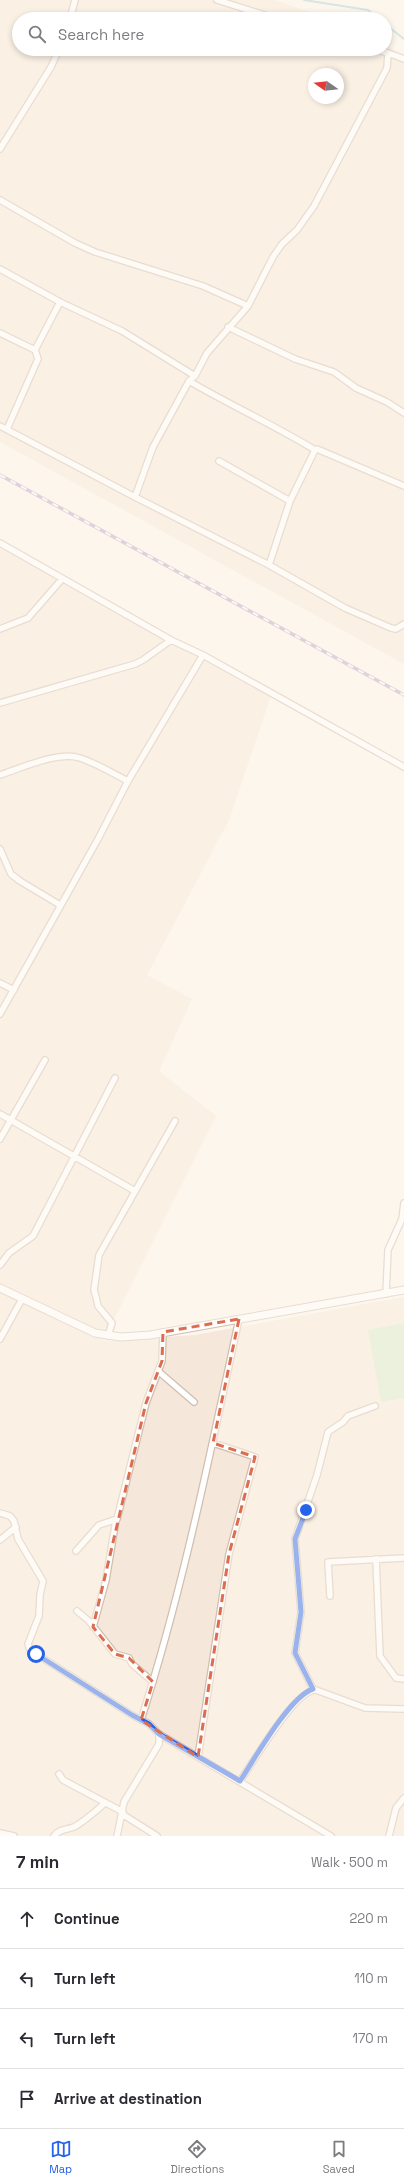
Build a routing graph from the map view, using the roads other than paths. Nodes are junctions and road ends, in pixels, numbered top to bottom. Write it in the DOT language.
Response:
graph roads {
  1 [pos="75,0"];
  2 [pos="217,0"];
  3 [pos="72,12"];
  4 [pos="255,12"];
  5 [pos="392,54"];
  6 [pos="56,56"];
  7 [pos="388,56"];
  8 [pos="404,59"];
  9 [pos="0,149"];
  10 [pos="0,200"];
  11 [pos="0,269"];
  12 [pos="60,302"];
  13 [pos="248,306"];
  14 [pos="228,327"];
  15 [pos="0,333"];
  16 [pos="35,350"];
  17 [pos="196,376"];
  18 [pos="189,381"];
  19 [pos="404,413"];
  20 [pos="0,426"];
  21 [pos="7,429"];
  22 [pos="315,450"];
  23 [pos="219,461"];
  24 [pos="404,486"];
  25 [pos="135,497"];
  26 [pos="290,501"];
  27 [pos="0,543"];
  28 [pos="269,565"];
  29 [pos="62,579"];
  30 [pos="404,624"];
  31 [pos="0,630"];
  32 [pos="171,640"];
  33 [pos="203,656"];
  34 [pos="0,703"];
  35 [pos="404,767"];
  36 [pos="0,775"];
  37 [pos="128,781"];
  38 [pos="0,849"];
  39 [pos="60,905"];
  40 [pos="0,983"];
  41 [pos="14,990"];
  42 [pos="0,1014"];
  43 [pos="45,1060"];
  44 [pos="115,1078"];
  45 [pos="0,1114"];
  46 [pos="9,1120"];
  47 [pos="175,1121"];
  48 [pos="0,1139"];
  49 [pos="74,1156"];
  50 [pos="135,1191"];
  51 [pos="404,1203"];
  52 [pos="0,1265"];
  53 [pos="0,1288"];
  54 [pos="404,1290"];
  55 [pos="386,1294"];
  56 [pos="22,1299"];
  57 [pos="239,1319"];
  58 [pos="163,1332"];
  59 [pos="108,1336"];
  60 [pos="0,1339"];
  61 [pos="158,1371"];
  62 [pos="194,1402"];
  63 [pos="375,1406"];
  64 [pos="213,1443"];
  65 [pos="0,1513"];
  66 [pos="116,1520"];
  67 [pos="16,1527"];
  68 [pos="1,1538"];
  69 [pos="76,1551"];
  70 [pos="404,1558"];
  71 [pos="376,1559"];
  72 [pos="330,1596"];
  73 [pos="77,1611"];
  74 [pos="93,1627"];
  75 [pos="404,1679"];
  76 [pos="153,1682"];
  77 [pos="313,1689"];
  78 [pos="404,1709"];
  79 [pos="141,1720"];
  80 [pos="159,1734"];
  81 [pos="198,1757"];
  82 [pos="59,1774"];
  83 [pos="240,1781"];
  84 [pos="404,1798"];
  85 [pos="105,1803"];
  86 [pos="122,1813"];
  87 [pos="0,1834"];
  88 [pos="14,1836"];
  89 [pos="54,1836"];
  90 [pos="117,1836"];
  91 [pos="157,1836"];
  92 [pos="331,1836"];
  93 [pos="390,1836"];
  1 -- 3 [label="street"];
  2 -- 4 [label="street"];
  5 -- 8 [label="street"];
  6 -- 9 [label="street"];
  7 -- 13 [label="street"];
  10 -- 13 [label="street"];
  11 -- 12 [label="street"];
  12 -- 16 [label="street"];
  12 -- 17 [label="street"];
  13 -- 14 [label="street"];
  14 -- 17 [label="street"];
  14 -- 19 [label="street"];
  15 -- 16 [label="street"];
  16 -- 21 [label="street"];
  17 -- 18 [label="street"];
  18 -- 22 [label="street"];
  18 -- 25 [label="street"];
  20 -- 21 [label="street"];
  21 -- 25 [label="street"];
  22 -- 24 [label="street"];
  22 -- 26 [label="street"];
  23 -- 26 [label="street"];
  25 -- 28 [label="street"];
  26 -- 28 [label="street"];
  27 -- 29 [label="street"];
  28 -- 30 [label="street"];
  29 -- 31 [label="street"];
  29 -- 32 [label="street"];
  32 -- 33 [label="street"];
  32 -- 34 [label="street"];
  33 -- 35 [label="street"];
  33 -- 37 [label="street"];
  36 -- 37 [label="street"];
  37 -- 39 [label="street"];
  38 -- 39 [label="street"];
  39 -- 41 [label="street"];
  40 -- 41 [label="street"];
  41 -- 42 [label="street"];
  43 -- 46 [label="street"];
  44 -- 49 [label="street"];
  45 -- 46 [label="street"];
  46 -- 48 [label="street"];
  46 -- 49 [label="street"];
  47 -- 50 [label="street"];
  49 -- 50 [label="street"];
  49 -- 52 [label="street"];
  50 -- 59 [label="street"];
  51 -- 55 [label="street"];
  53 -- 56 [label="street"];
  54 -- 55 [label="street"];
  55 -- 57 [label="street"];
  56 -- 59 [label="street"];
  56 -- 60 [label="street"];
  57 -- 58 [label="street"];
  57 -- 64 [label="street"];
  58 -- 59 [label="street"];
  58 -- 61 [label="street"];
  61 -- 62 [label="street"];
  61 -- 66 [label="street"];
  63 -- 77 [label="street"];
  64 -- 76 [label="street"];
  64 -- 81 [label="street"];
  65 -- 67 [label="street"];
  66 -- 69 [label="street"];
  66 -- 74 [label="street"];
  67 -- 68 [label="street"];
  67 -- 79 [label="street"];
  70 -- 71 [label="street"];
  71 -- 72 [label="street"];
  71 -- 75 [label="street"];
  73 -- 74 [label="street"];
  74 -- 76 [label="street"];
  76 -- 79 [label="street"];
  77 -- 78 [label="street"];
  77 -- 83 [label="street"];
  79 -- 80 [label="street"];
  80 -- 81 [label="street"];
  80 -- 86 [label="street"];
  81 -- 83 [label="street"];
  82 -- 85 [label="street"];
  83 -- 92 [label="street"];
  84 -- 93 [label="street"];
  85 -- 86 [label="street"];
  85 -- 89 [label="street"];
  86 -- 90 [label="street"];
  86 -- 91 [label="street"];
  87 -- 88 [label="street"];
}
